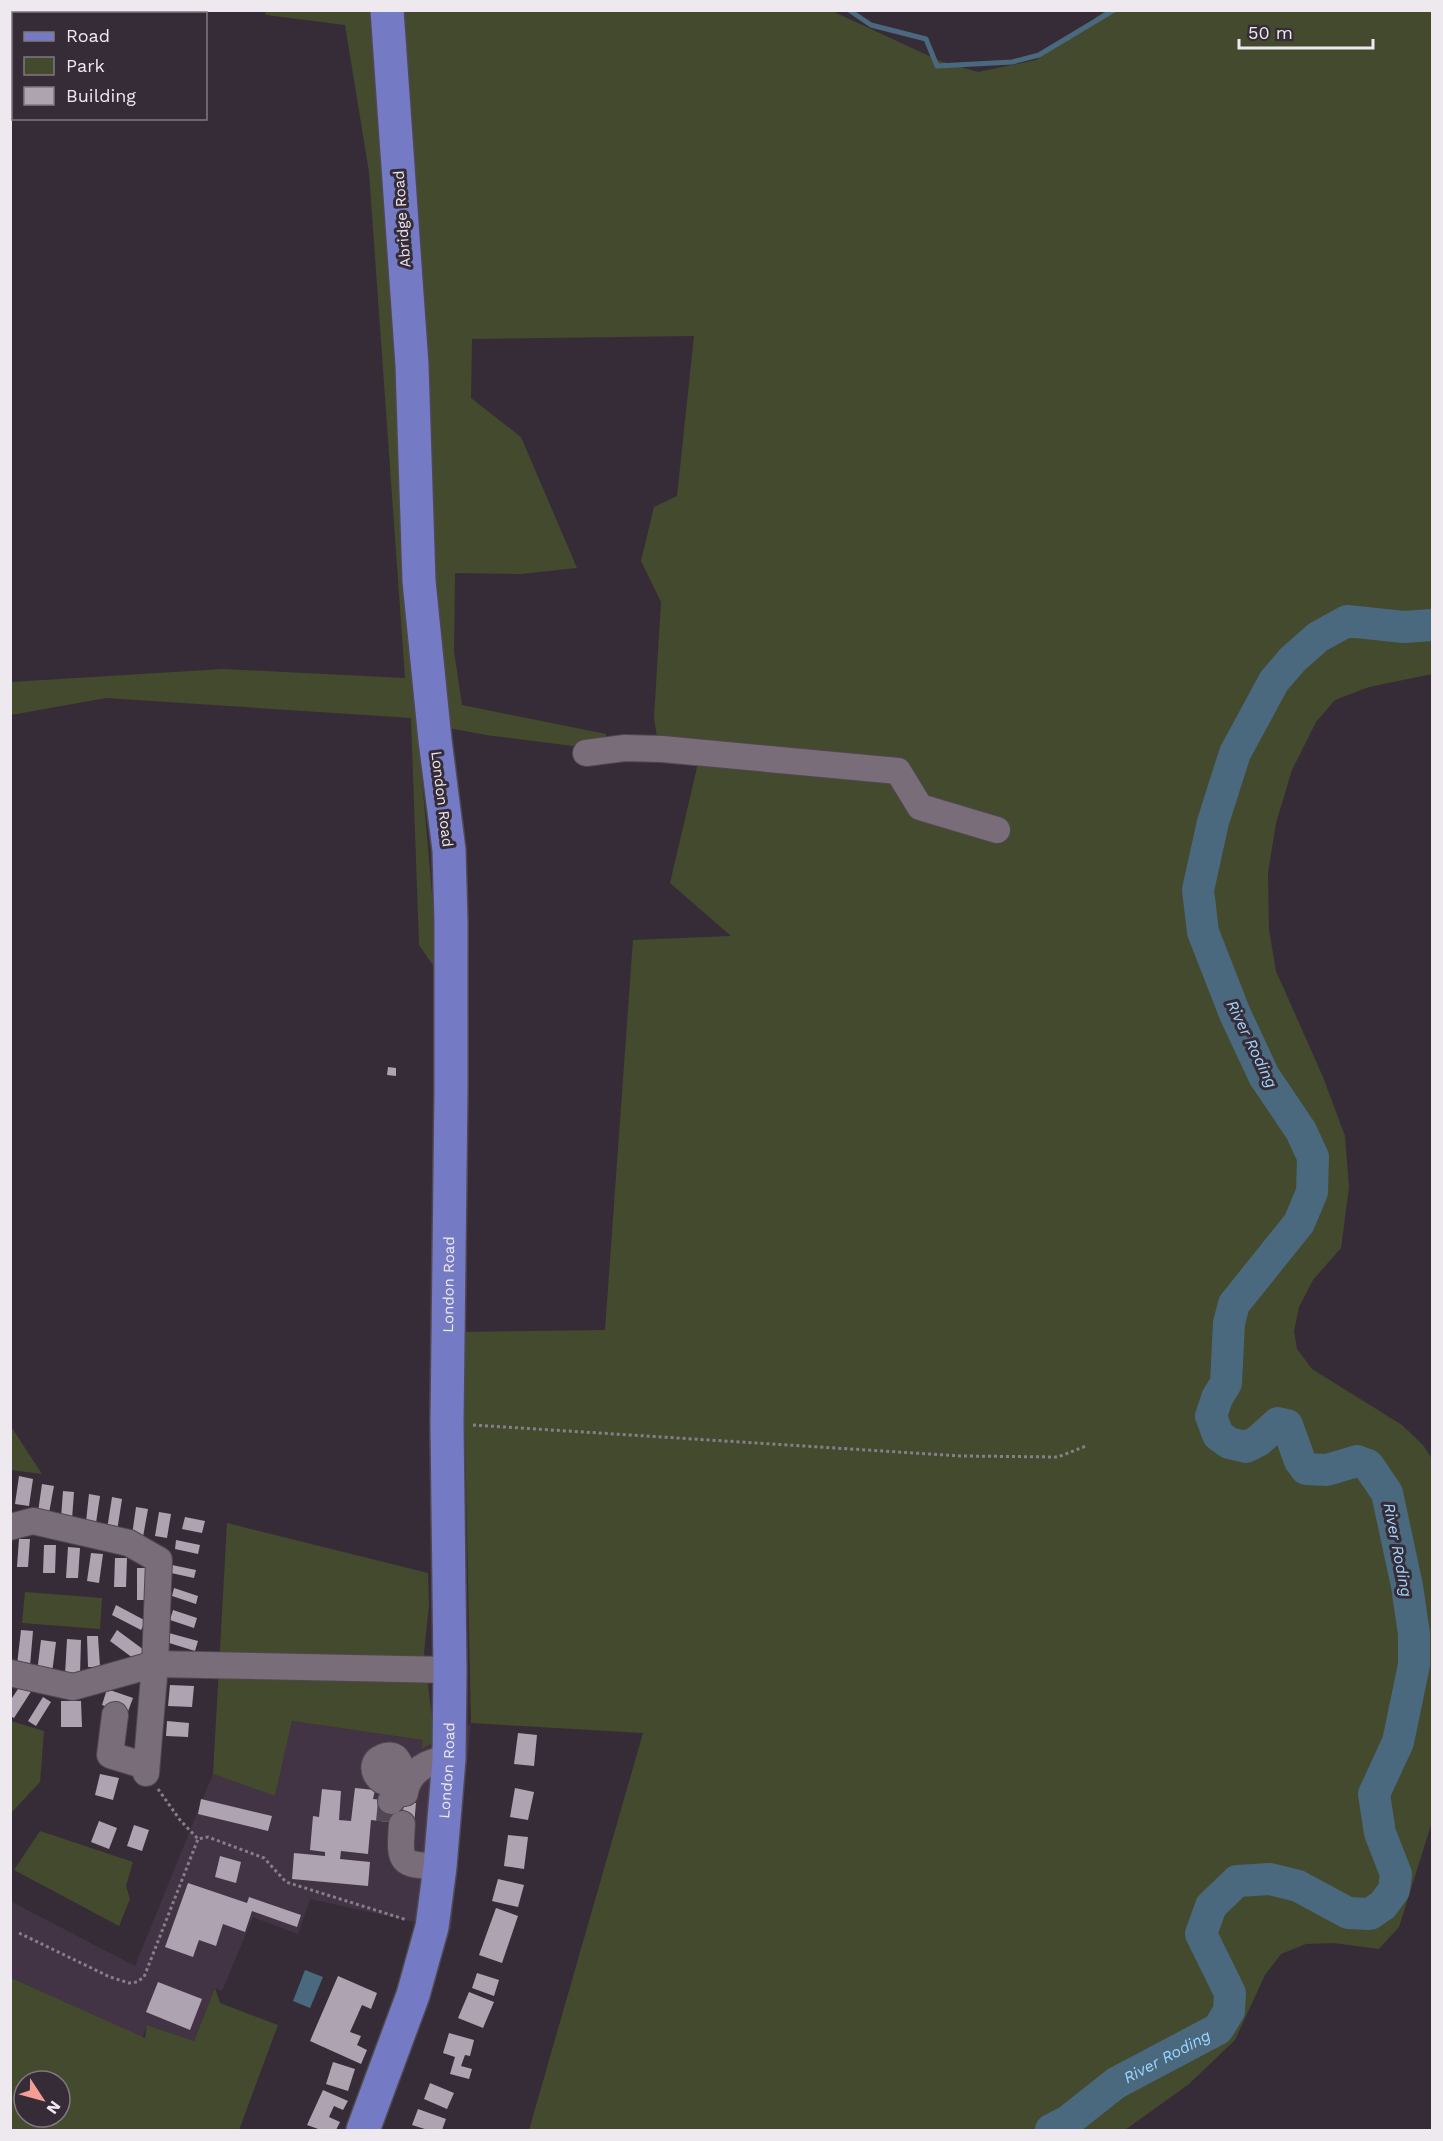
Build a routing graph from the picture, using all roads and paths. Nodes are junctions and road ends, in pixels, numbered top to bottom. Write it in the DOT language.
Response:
graph roads {
  1 [pos="387,10"];
  2 [pos="414,428"];
  3 [pos="586,753"];
  4 [pos="997,830"];
  5 [pos="447,1423"];
  6 [pos="1086,1446"];
  7 [pos="10,1527"];
  8 [pos="155,1664"];
  9 [pos="450,1670"];
  10 [pos="10,1673"];
  11 [pos="115,1716"];
  12 [pos="449,1759"];
  13 [pos="146,1769"];
  14 [pos="198,1839"];
  15 [pos="441,1867"];
  16 [pos="432,1927"];
  17 [pos="18,1933"];
  18 [pos="363,2130"];
  1 -- 2 [label="main road, Abridge Road"];
  2 -- 5 [label="main road, London Road"];
  3 -- 4 [label="street"];
  5 -- 6 [label="path"];
  5 -- 9 [label="main road, London Road"];
  7 -- 8 [label="street"];
  8 -- 9 [label="street"];
  8 -- 10 [label="street"];
  8 -- 13 [label="street"];
  9 -- 12 [label="main road, London Road"];
  11 -- 13 [label="street"];
  12 -- 15 [label="main road, London Road"];
  12 -- 15 [label="street"];
  13 -- 14 [label="path"];
  14 -- 16 [label="path"];
  14 -- 17 [label="path"];
  15 -- 16 [label="main road, London Road"];
  16 -- 18 [label="main road, London Road"];
}
